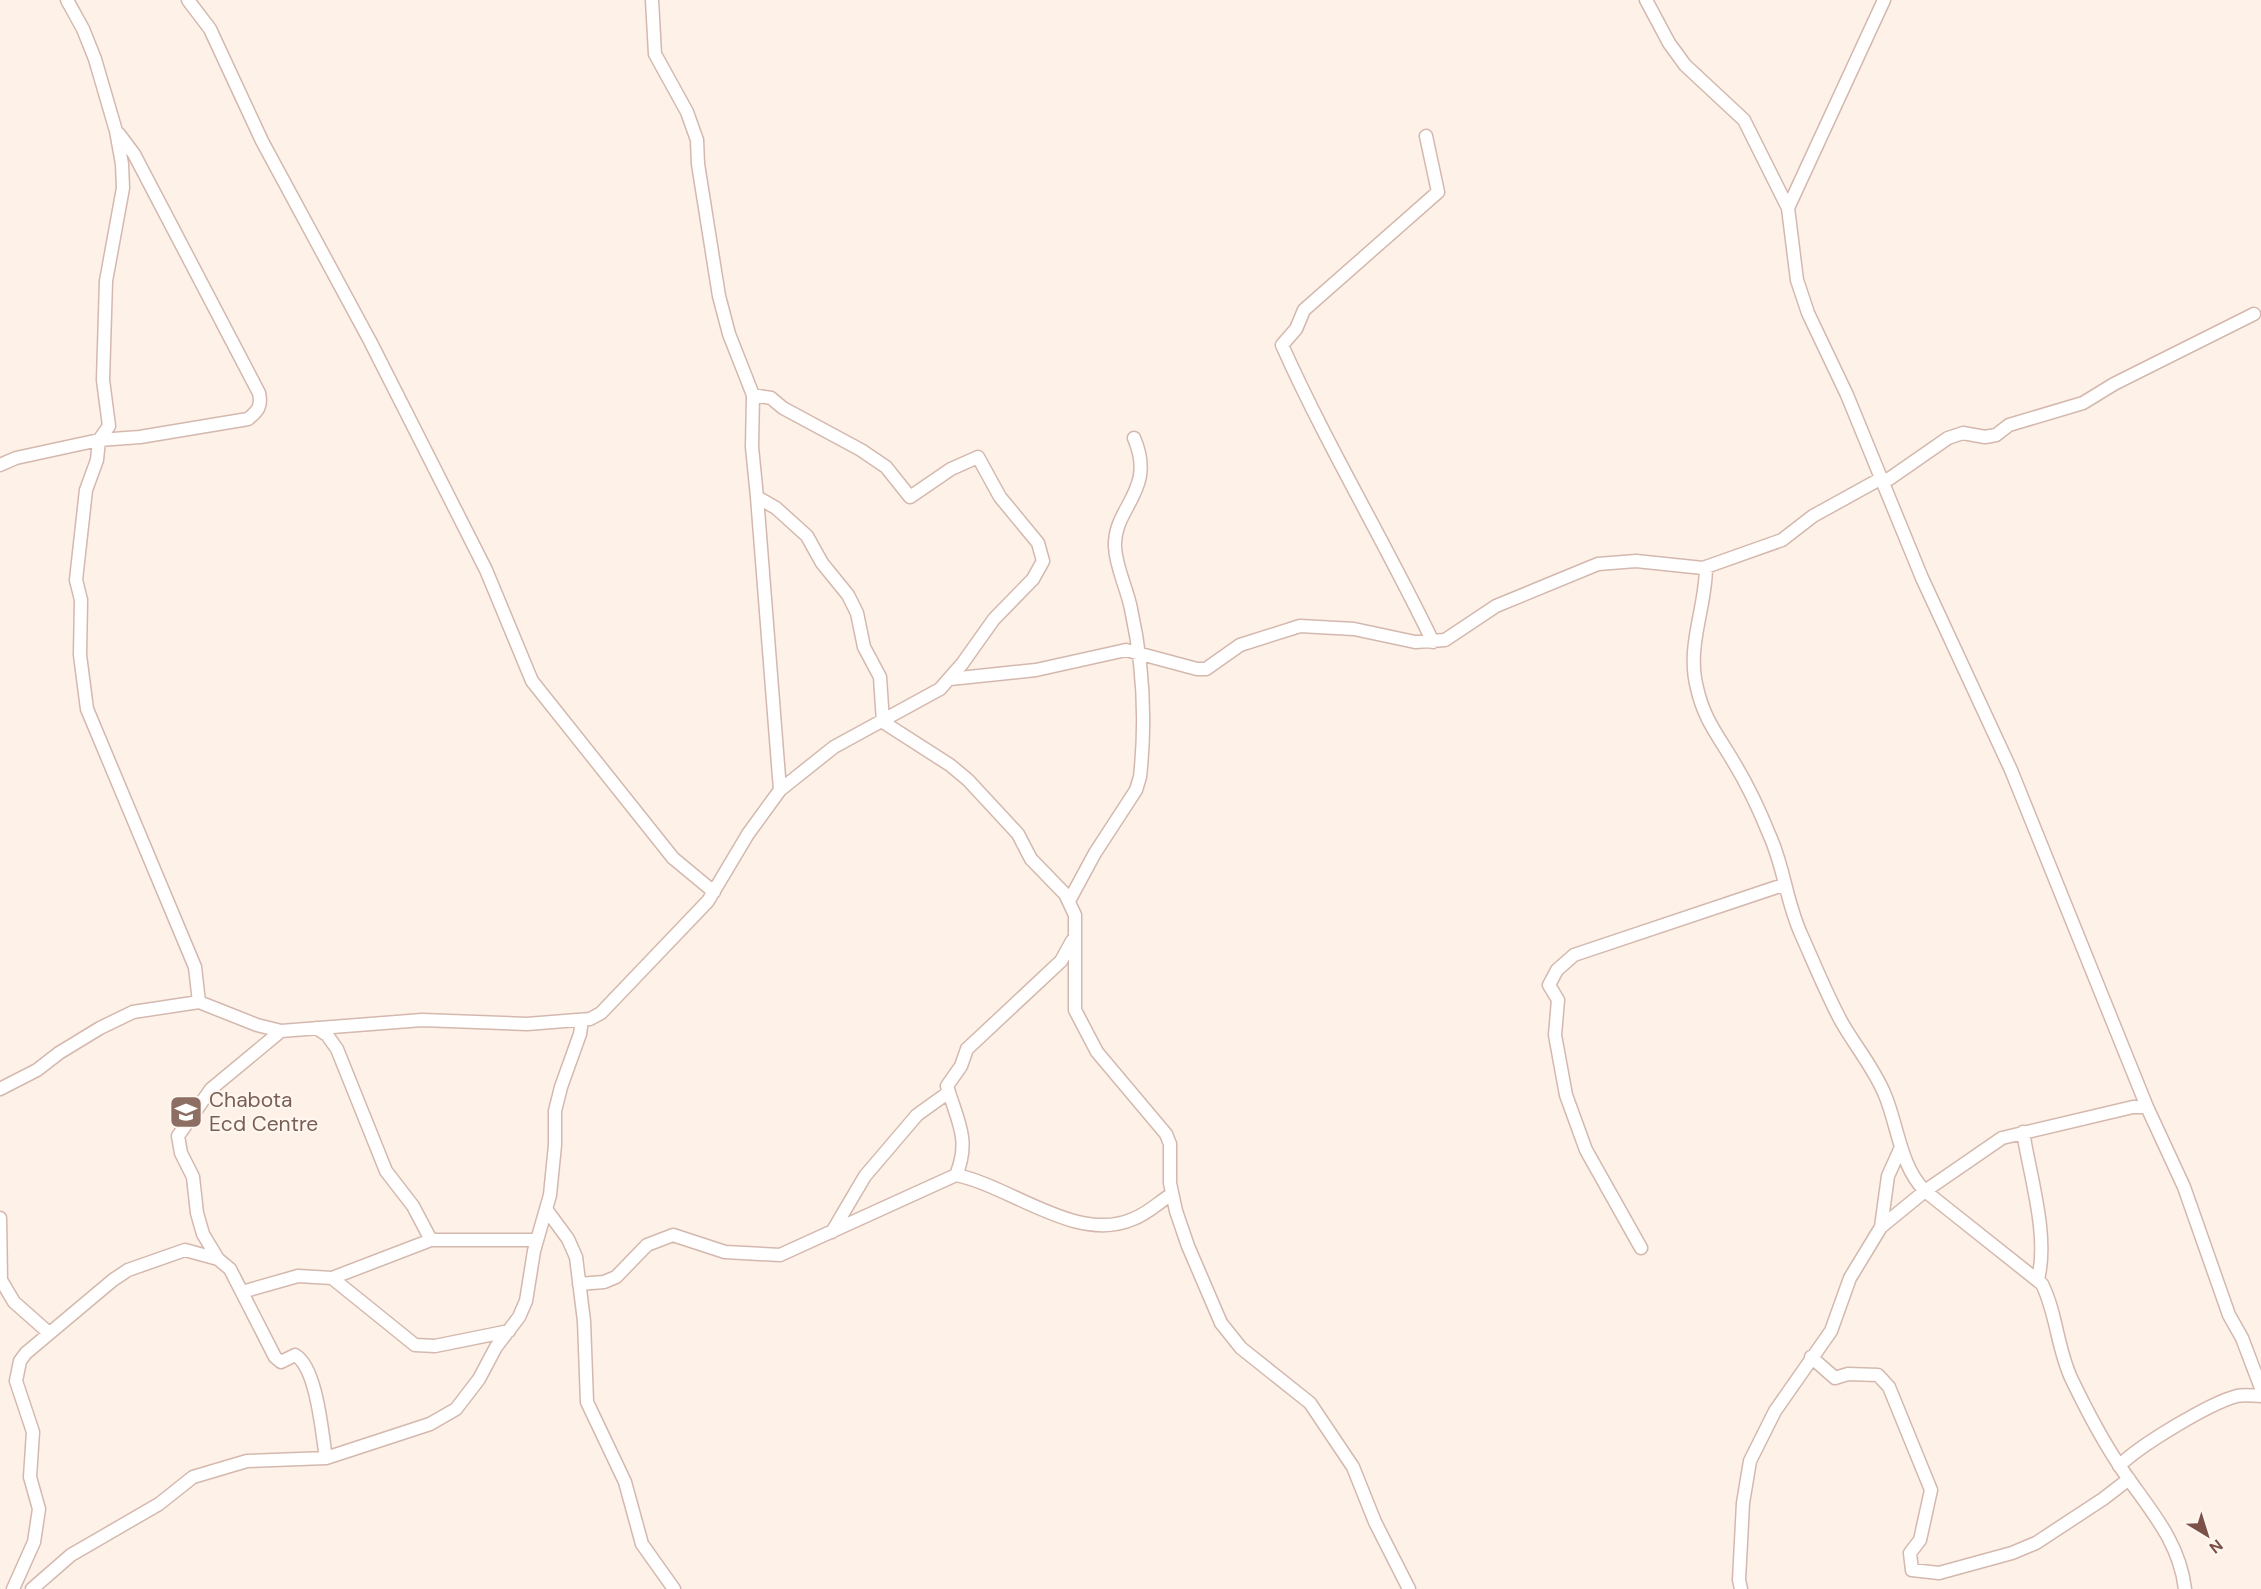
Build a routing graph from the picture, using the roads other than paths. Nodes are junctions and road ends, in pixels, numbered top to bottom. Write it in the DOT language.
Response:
graph roads {
  1 [pos="67,0"];
  2 [pos="188,0"];
  3 [pos="652,0"];
  4 [pos="1646,0"];
  5 [pos="1884,0"];
  6 [pos="116,131"];
  7 [pos="1426,136"];
  8 [pos="1788,208"];
  9 [pos="2254,314"];
  10 [pos="753,395"];
  11 [pos="1134,438"];
  12 [pos="99,440"];
  13 [pos="0,465"];
  14 [pos="1880,479"];
  15 [pos="757,497"];
  16 [pos="1706,567"];
  17 [pos="1433,642"];
  18 [pos="1138,652"];
  19 [pos="950,679"];
  20 [pos="883,722"];
  21 [pos="780,790"];
  22 [pos="1783,885"];
  23 [pos="714,892"];
  24 [pos="1069,901"];
  25 [pos="1074,938"];
  26 [pos="200,1002"];
  27 [pos="582,1020"];
  28 [pos="316,1028"];
  29 [pos="281,1031"];
  30 [pos="0,1089"];
  31 [pos="949,1092"];
  32 [pos="2147,1107"];
  33 [pos="2023,1132"];
  34 [pos="1901,1146"];
  35 [pos="956,1175"];
  36 [pos="1925,1191"];
  37 [pos="1172,1194"];
  38 [pos="546,1209"];
  39 [pos="0,1218"];
  40 [pos="1881,1227"];
  41 [pos="831,1232"];
  42 [pos="431,1240"];
  43 [pos="537,1240"];
  44 [pos="1641,1248"];
  45 [pos="218,1259"];
  46 [pos="332,1278"];
  47 [pos="2038,1279"];
  48 [pos="579,1284"];
  49 [pos="242,1292"];
  50 [pos="509,1331"];
  51 [pos="49,1333"];
  52 [pos="1811,1357"];
  53 [pos="2261,1388"];
  54 [pos="2261,1396"];
  55 [pos="326,1458"];
  56 [pos="2120,1466"];
  57 [pos="2129,1479"];
  58 [pos="13,1589"];
  59 [pos="32,1589"];
  60 [pos="674,1589"];
  61 [pos="1409,1589"];
  62 [pos="1741,1589"];
  63 [pos="2185,1589"];
  1 -- 6 [label="street"];
  2 -- 23 [label="street"];
  3 -- 10 [label="street"];
  4 -- 8 [label="street"];
  5 -- 8 [label="street"];
  6 -- 12 [label="street"];
  6 -- 12 [label="street"];
  7 -- 17 [label="street"];
  8 -- 14 [label="street"];
  9 -- 14 [label="street"];
  10 -- 15 [label="street"];
  10 -- 19 [label="street"];
  11 -- 18 [label="street"];
  12 -- 13 [label="street"];
  12 -- 26 [label="street"];
  14 -- 16 [label="street"];
  14 -- 32 [label="street"];
  15 -- 20 [label="street"];
  15 -- 21 [label="street"];
  16 -- 17 [label="street"];
  16 -- 22 [label="street"];
  17 -- 18 [label="street"];
  18 -- 19 [label="street"];
  18 -- 24 [label="street"];
  19 -- 20 [label="street"];
  20 -- 21 [label="street"];
  20 -- 24 [label="street"];
  21 -- 23 [label="street"];
  22 -- 34 [label="street"];
  22 -- 44 [label="street"];
  23 -- 27 [label="street"];
  24 -- 25 [label="street"];
  25 -- 31 [label="street"];
  25 -- 37 [label="street"];
  26 -- 29 [label="street"];
  26 -- 30 [label="street"];
  27 -- 28 [label="street"];
  27 -- 38 [label="street"];
  28 -- 29 [label="street"];
  28 -- 42 [label="street"];
  29 -- 45 [label="street"];
  31 -- 35 [label="street"];
  31 -- 41 [label="street"];
  32 -- 33 [label="street"];
  32 -- 53 [label="street"];
  33 -- 36 [label="street"];
  33 -- 47 [label="street"];
  34 -- 36 [label="street"];
  34 -- 40 [label="street"];
  35 -- 37 [label="street"];
  35 -- 41 [label="street"];
  36 -- 40 [label="street"];
  36 -- 47 [label="street"];
  37 -- 61 [label="street"];
  38 -- 43 [label="street"];
  38 -- 48 [label="street"];
  39 -- 51 [label="street"];
  40 -- 52 [label="street"];
  41 -- 48 [label="street"];
  42 -- 43 [label="street"];
  42 -- 46 [label="street"];
  43 -- 50 [label="street"];
  45 -- 49 [label="street"];
  45 -- 51 [label="street"];
  46 -- 49 [label="street"];
  46 -- 50 [label="street"];
  47 -- 56 [label="street"];
  48 -- 60 [label="street"];
  49 -- 55 [label="street"];
  50 -- 55 [label="street"];
  51 -- 58 [label="street"];
  52 -- 57 [label="street"];
  52 -- 62 [label="street"];
  54 -- 56 [label="street"];
  55 -- 59 [label="street"];
  56 -- 57 [label="street"];
  57 -- 63 [label="street"];
}
